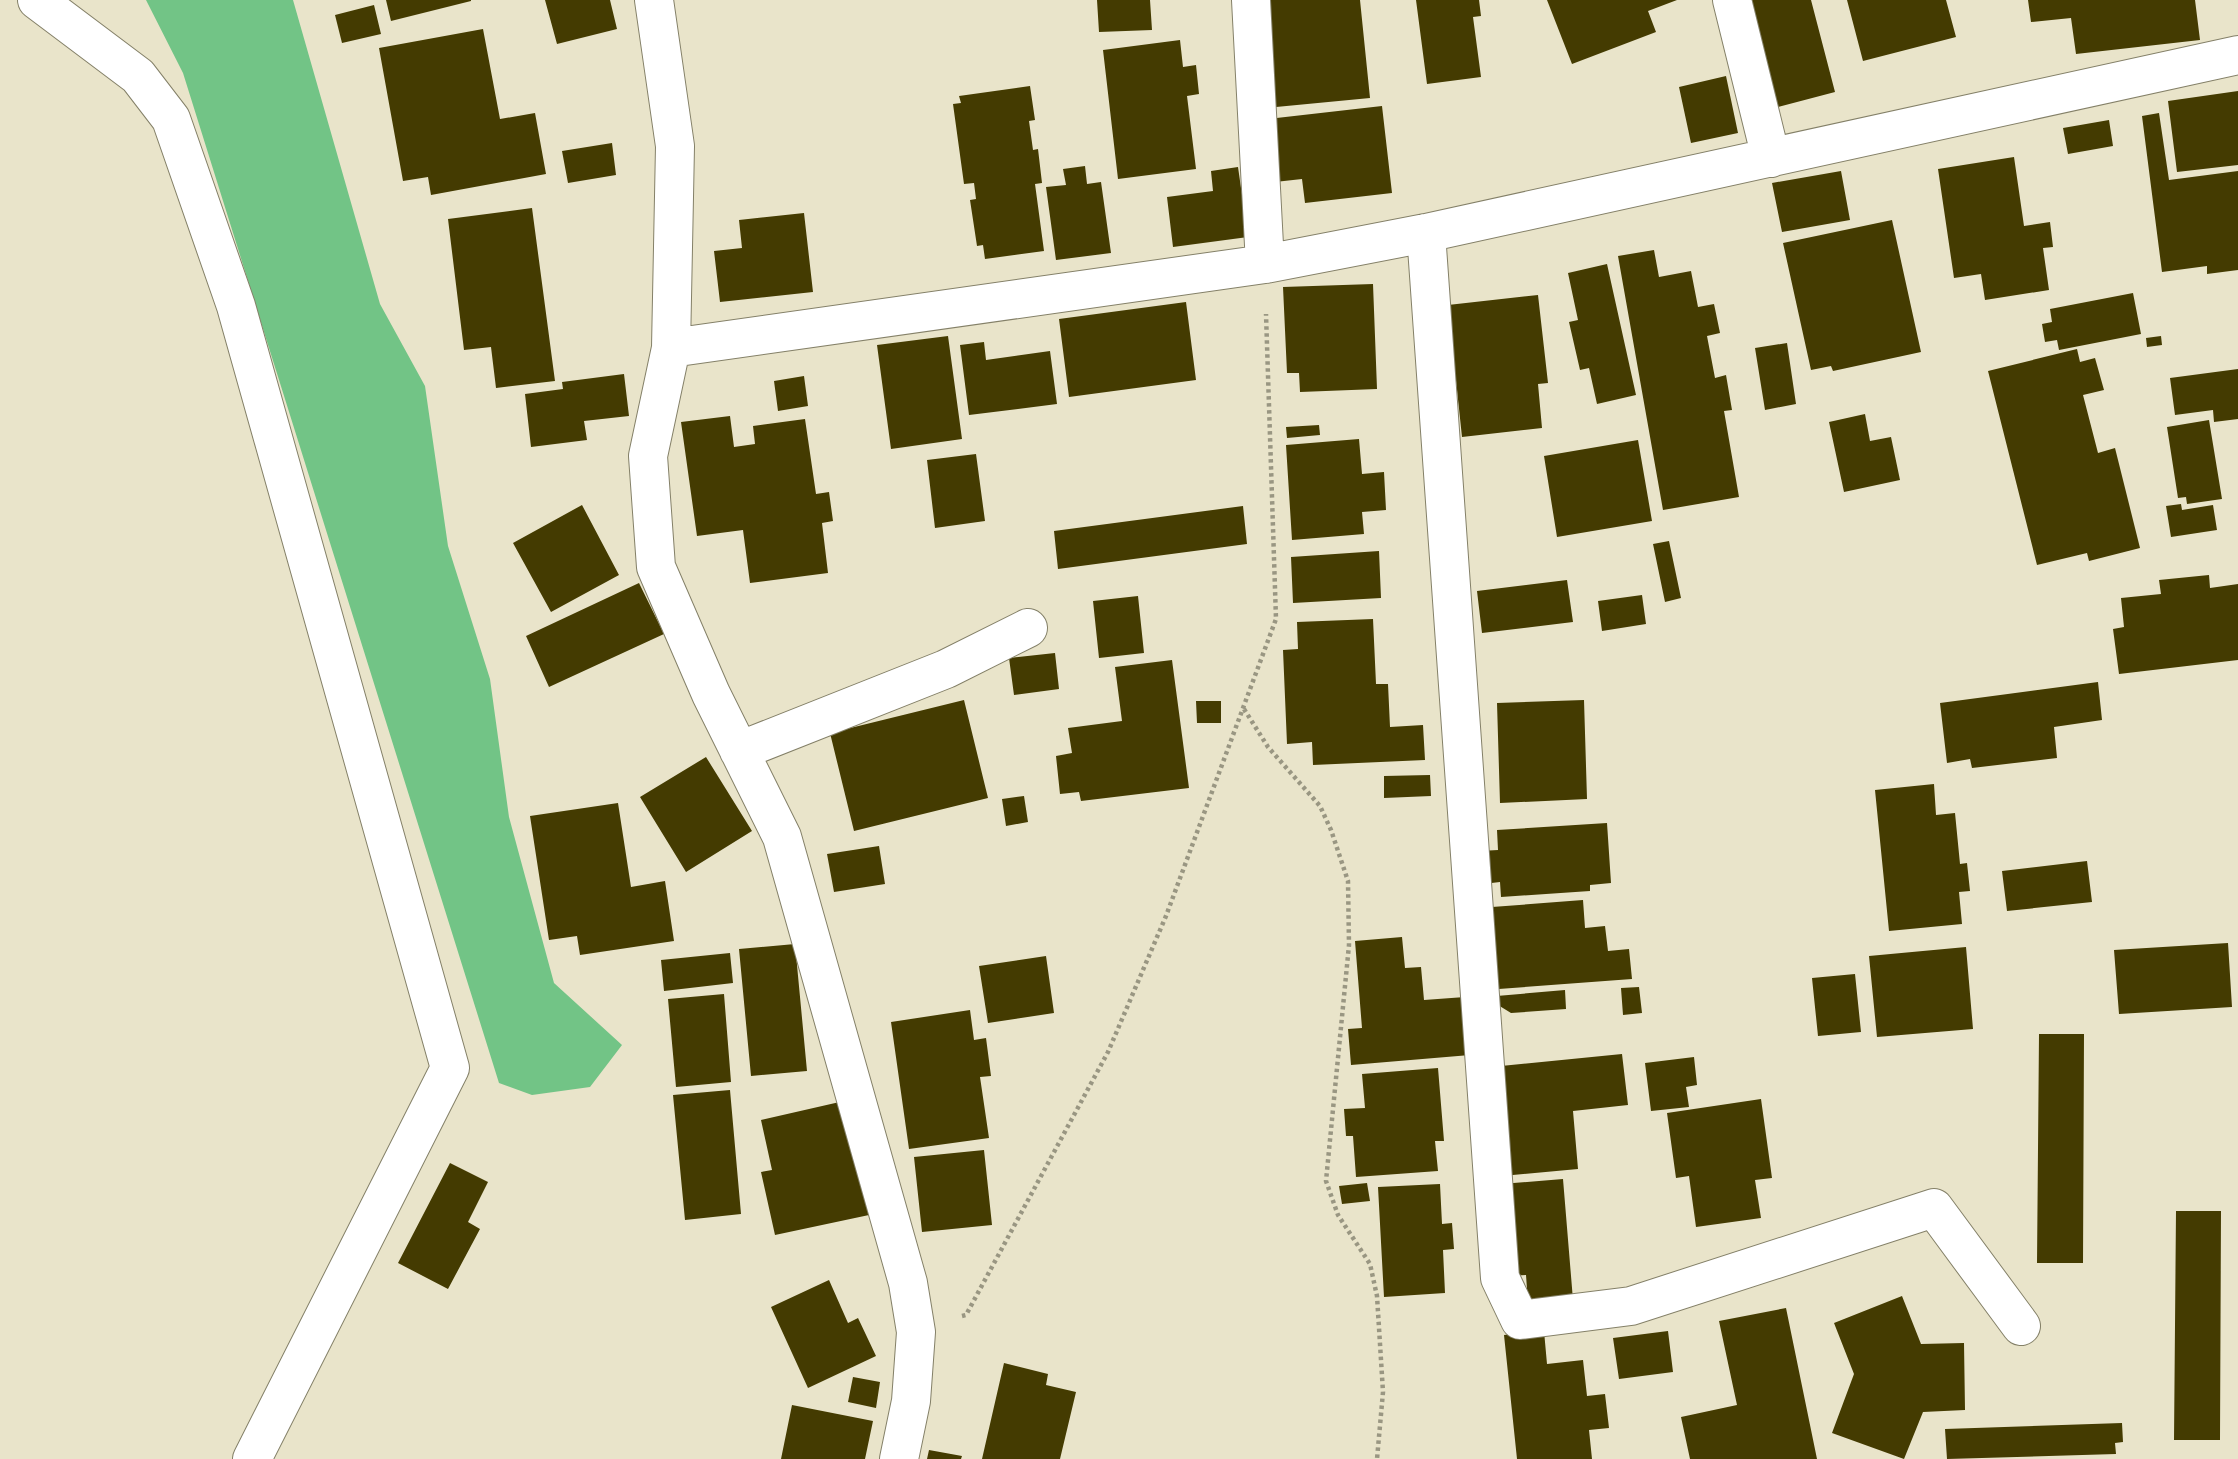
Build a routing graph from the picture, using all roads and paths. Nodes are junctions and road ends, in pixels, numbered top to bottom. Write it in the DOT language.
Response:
graph roads {
  1 [pos="37,0"];
  2 [pos="654,0"];
  3 [pos="1251,0"];
  4 [pos="1732,0"];
  5 [pos="2238,55"];
  6 [pos="1771,158"];
  7 [pos="1426,233"];
  8 [pos="1265,264"];
  9 [pos="671,348"];
  10 [pos="1028,628"];
  11 [pos="1243,708"];
  12 [pos="739,751"];
  13 [pos="2021,1326"];
  14 [pos="916,1332"];
  15 [pos="251,1459"];
  16 [pos="899,1459"];
  17 [pos="1377,1459"];
  1 -- 15 [label="street"];
  2 -- 9 [label="street"];
  3 -- 8 [label="street"];
  4 -- 6 [label="street"];
  5 -- 6 [label="street"];
  6 -- 7 [label="street"];
  7 -- 8 [label="street"];
  7 -- 13 [label="street"];
  8 -- 9 [label="street"];
  8 -- 11 [label="path"];
  9 -- 12 [label="street"];
  10 -- 12 [label="street"];
  11 -- 14 [label="path"];
  11 -- 17 [label="path"];
  12 -- 14 [label="street"];
  14 -- 16 [label="street"];
}
